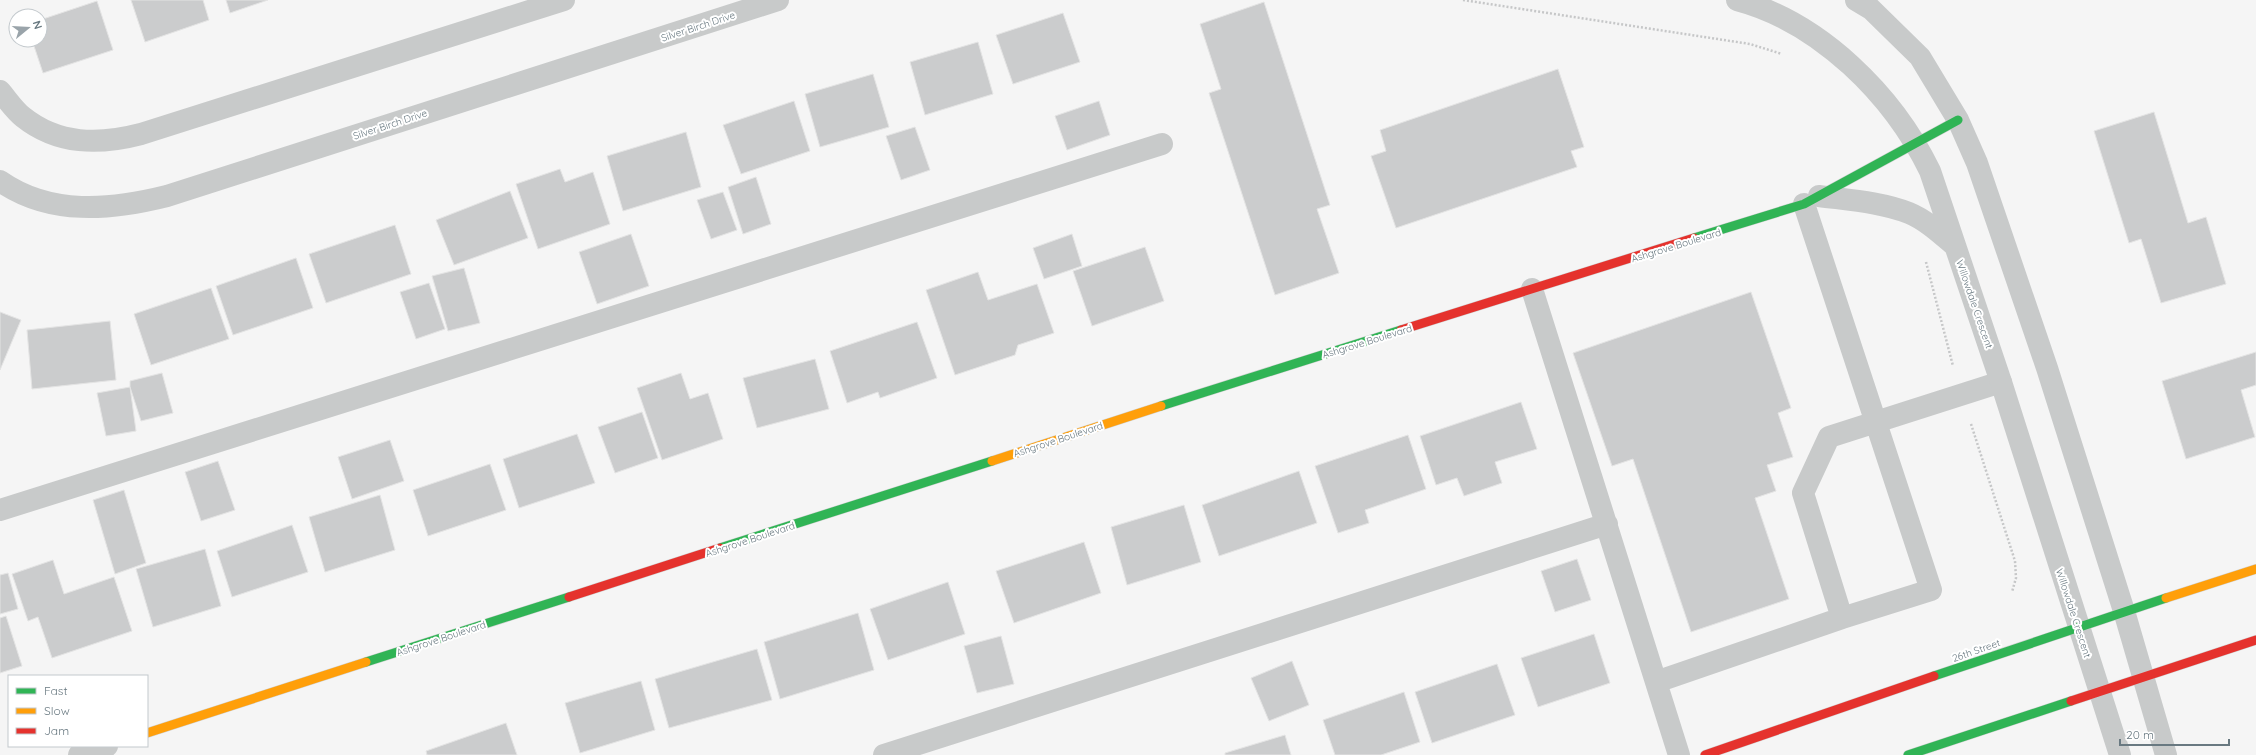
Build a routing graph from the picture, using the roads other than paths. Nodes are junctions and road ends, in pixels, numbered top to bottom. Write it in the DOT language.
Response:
graph roads {
  1 [pos="564,0"];
  2 [pos="778,0"];
  3 [pos="1737,0"];
  4 [pos="1856,0"];
  5 [pos="0,91"];
  6 [pos="1958,120"];
  7 [pos="1916,142"];
  8 [pos="1162,144"];
  9 [pos="0,181"];
  10 [pos="1811,200"];
  11 [pos="1955,246"];
  12 [pos="1532,290"];
  13 [pos="2001,382"];
  14 [pos="1876,422"];
  15 [pos="0,510"];
  16 [pos="1607,524"];
  17 [pos="2256,569"];
  18 [pos="2124,611"];
  19 [pos="1842,618"];
  20 [pos="2078,626"];
  21 [pos="2256,640"];
  22 [pos="2142,677"];
  23 [pos="1656,682"];
  24 [pos="2100,691"];
  25 [pos="148,733"];
  26 [pos="104,747"];
  27 [pos="79,755"];
  28 [pos="884,755"];
  29 [pos="1679,755"];
  30 [pos="1705,755"];
  31 [pos="1908,755"];
  32 [pos="2120,755"];
  33 [pos="2166,755"];
  1 -- 5 [label="street"];
  2 -- 9 [label="street, Silver Birch Drive"];
  3 -- 7 [label="street, Willowdale Crescent"];
  4 -- 6 [label="street"];
  6 -- 7 [label="street, Ashgrove Boulevard"];
  6 -- 18 [label="street"];
  7 -- 10 [label="street, Ashgrove Boulevard"];
  7 -- 11 [label="street, Willowdale Crescent"];
  8 -- 15 [label="street"];
  10 -- 11 [label="street"];
  10 -- 12 [label="street, Ashgrove Boulevard"];
  10 -- 14 [label="street"];
  11 -- 13 [label="street, Willowdale Crescent"];
  12 -- 16 [label="street"];
  12 -- 25 [label="street, Ashgrove Boulevard"];
  13 -- 14 [label="street"];
  13 -- 20 [label="street, Willowdale Crescent"];
  14 -- 19 [label="street"];
  14 -- 19 [label="street"];
  16 -- 23 [label="street"];
  16 -- 28 [label="street"];
  17 -- 18 [label="street, 26th Street"];
  18 -- 20 [label="street, 26th Street"];
  18 -- 22 [label="street"];
  19 -- 23 [label="street"];
  20 -- 24 [label="street, Willowdale Crescent"];
  20 -- 30 [label="street, 26th Street"];
  21 -- 22 [label="street"];
  22 -- 24 [label="street"];
  22 -- 33 [label="street"];
  23 -- 29 [label="street"];
  24 -- 31 [label="street"];
  24 -- 32 [label="street, Willowdale Crescent"];
  26 -- 27 [label="street"];
}
